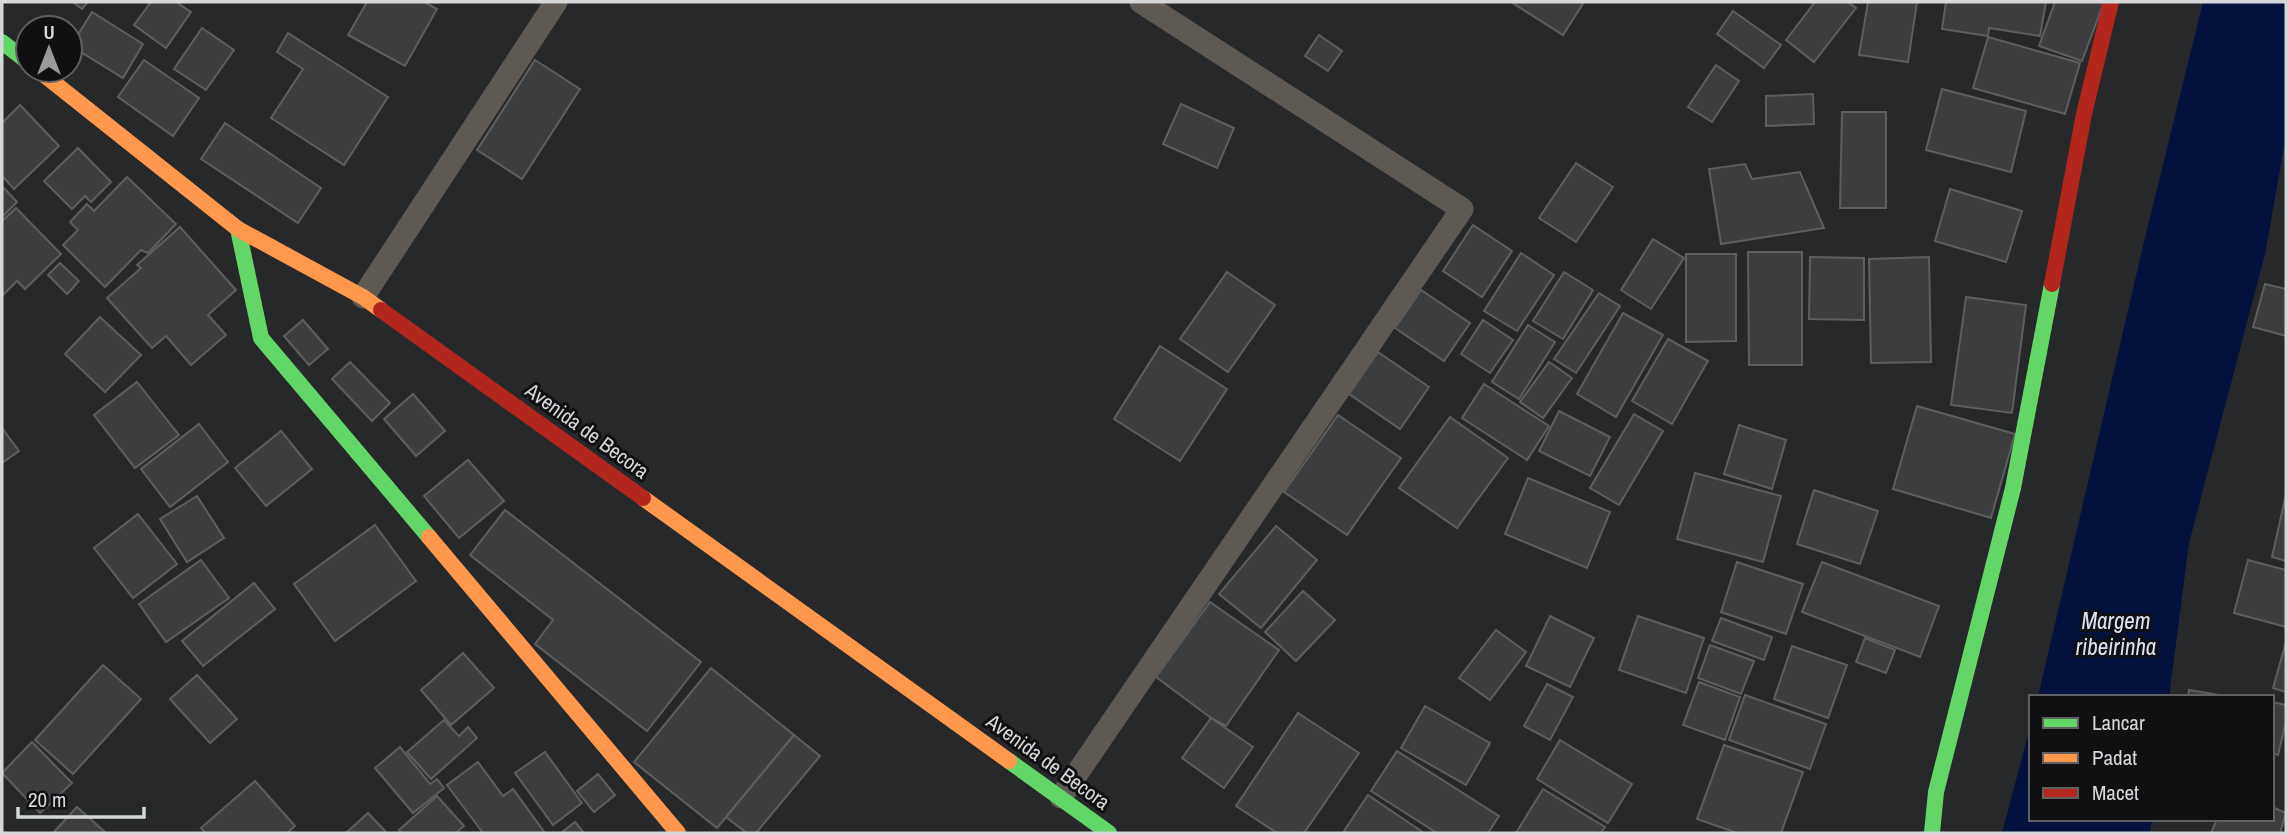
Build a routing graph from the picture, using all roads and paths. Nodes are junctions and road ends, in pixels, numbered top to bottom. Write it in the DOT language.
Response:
graph roads {
  1 [pos="556,2"];
  2 [pos="1141,2"];
  3 [pos="2111,2"];
  4 [pos="56,84"];
  5 [pos="238,229"];
  6 [pos="363,297"];
  7 [pos="1061,797"];
  8 [pos="678,833"];
  9 [pos="1109,833"];
  10 [pos="1932,833"];
  1 -- 6 [label="lane"];
  2 -- 7 [label="lane"];
  3 -- 10 [label="street"];
  4 -- 5 [label="street, Avenida de Becora"];
  5 -- 6 [label="street, Avenida de Becora"];
  5 -- 8 [label="street"];
  6 -- 7 [label="street, Avenida de Becora"];
  7 -- 9 [label="street, Avenida de Becora"];
}
